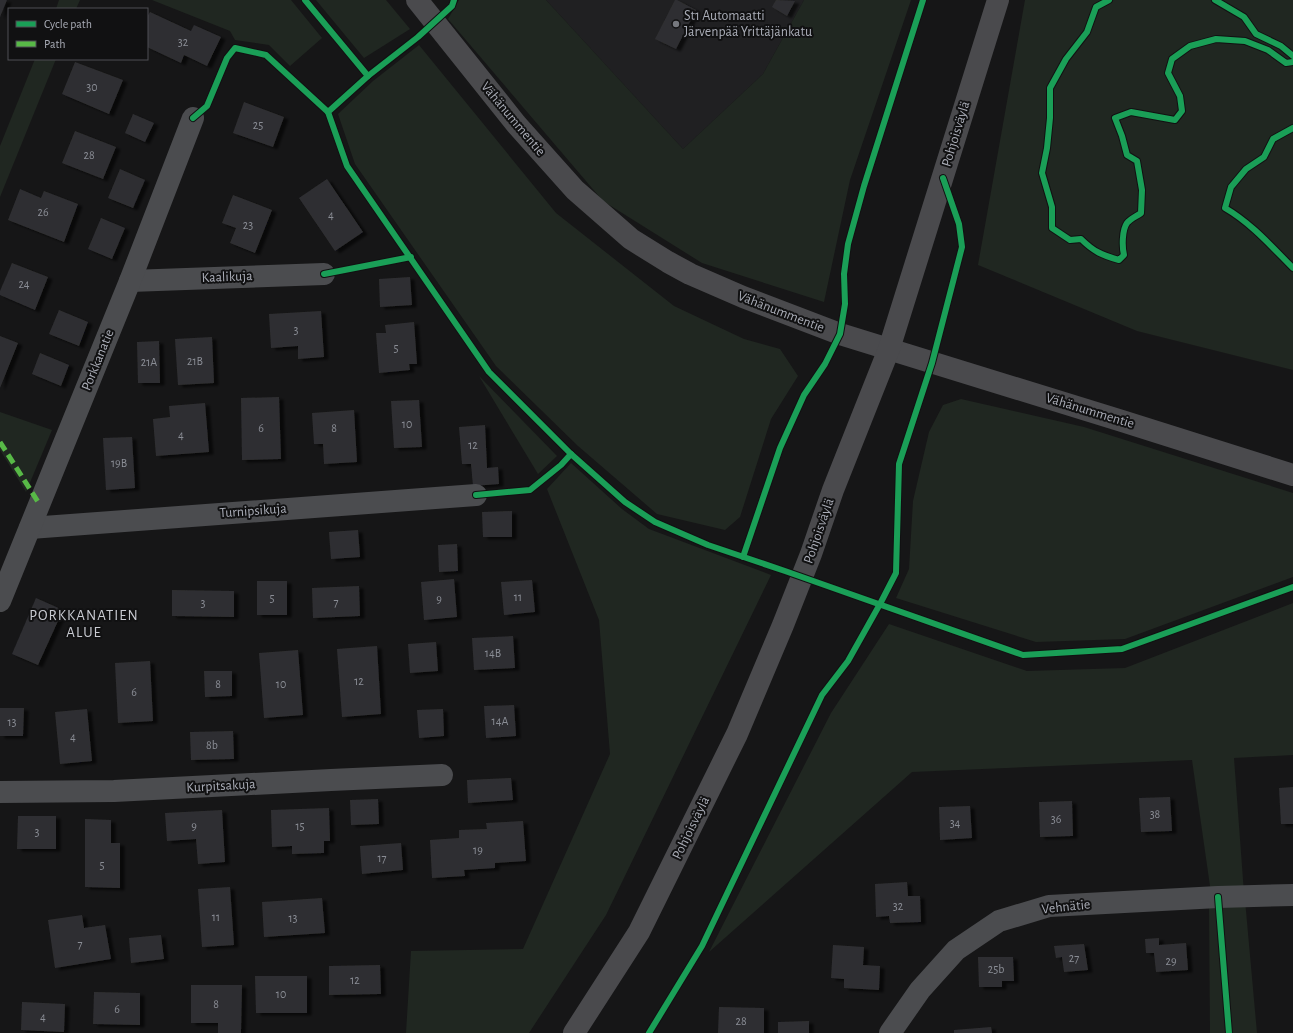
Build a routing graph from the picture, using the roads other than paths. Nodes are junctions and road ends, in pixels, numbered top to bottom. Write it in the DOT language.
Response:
graph roads {
  1 [pos="417,0"];
  2 [pos="998,0"];
  3 [pos="193,118"];
  4 [pos="324,274"];
  5 [pos="130,281"];
  6 [pos="889,349"];
  7 [pos="1293,475"];
  8 [pos="476,495"];
  9 [pos="30,528"];
  10 [pos="0,601"];
  11 [pos="442,775"];
  12 [pos="0,792"];
  13 [pos="1293,895"];
  14 [pos="574,1033"];
  15 [pos="890,1033"];
  1 -- 6 [label="main road, Vähänummentie"];
  2 -- 6 [label="main road, Pohjoisväylä"];
  3 -- 5 [label="street, Porkkanatie"];
  4 -- 5 [label="street, Kaalikuja"];
  5 -- 9 [label="street, Porkkanatie"];
  6 -- 7 [label="main road, Vähänummentie"];
  6 -- 14 [label="main road, Pohjoisväylä"];
  8 -- 9 [label="street, Turnipsikuja"];
  9 -- 10 [label="street, Porkkanatie"];
  11 -- 12 [label="street, Kurpitsakuja"];
  13 -- 15 [label="street, Vehnätie"];
}
